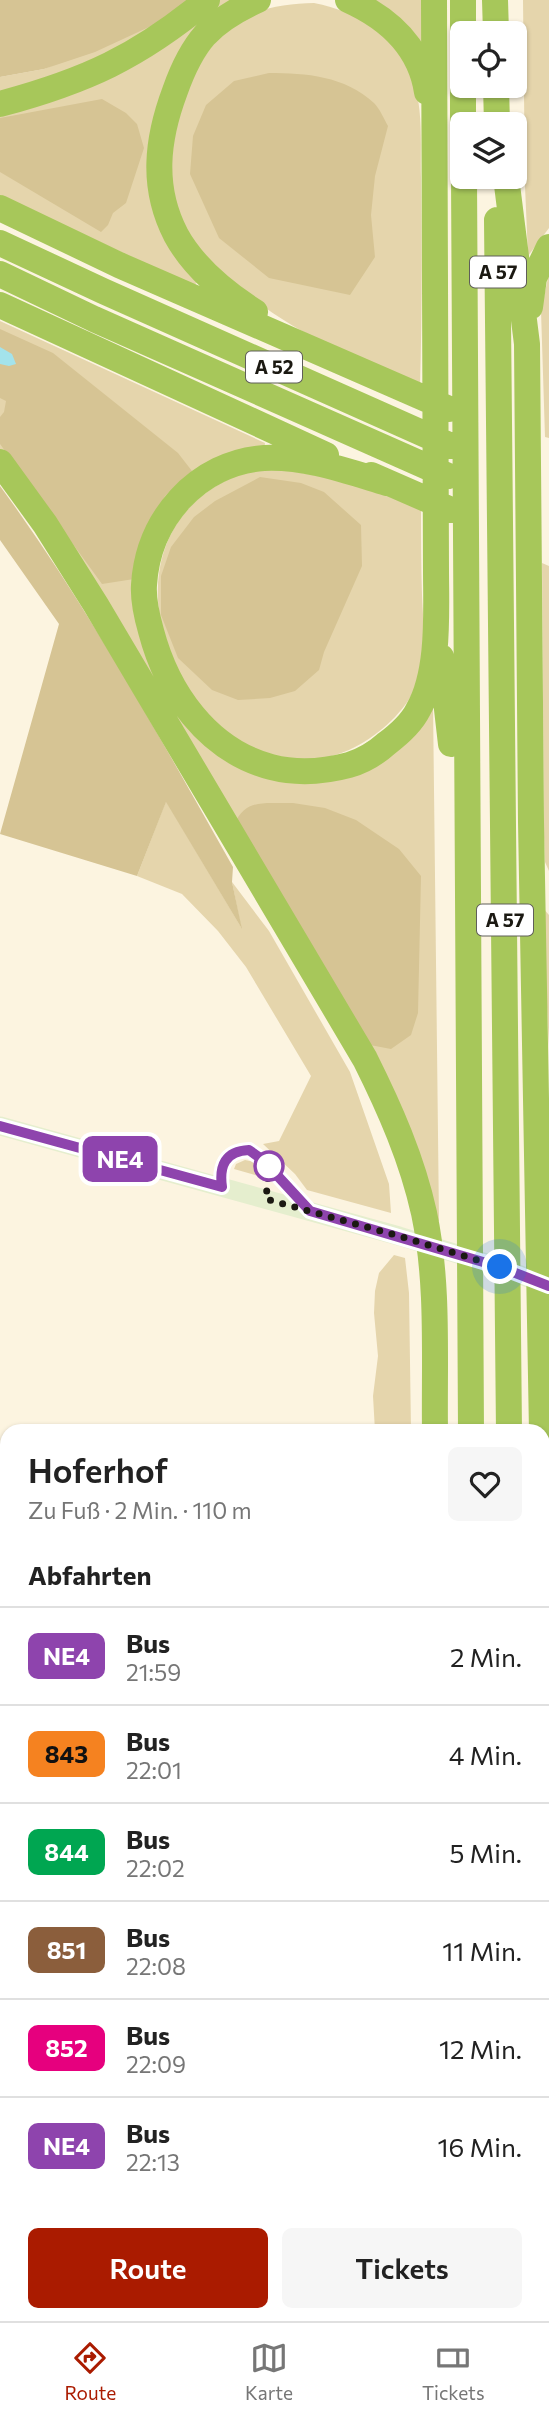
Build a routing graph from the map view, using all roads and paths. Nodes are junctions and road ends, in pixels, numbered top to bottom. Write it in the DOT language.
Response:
graph roads {
  1 [pos="207,0"];
  2 [pos="258,0"];
  3 [pos="348,0"];
  4 [pos="434,0"];
  5 [pos="463,0"];
  6 [pos="495,0"];
  7 [pos="463,21"];
  8 [pos="496,21"];
  9 [pos="0,104"];
  10 [pos="435,155"];
  11 [pos="464,189"];
  12 [pos="497,189"];
  13 [pos="508,189"];
  14 [pos="0,208"];
  15 [pos="0,243"];
  16 [pos="549,247"];
  17 [pos="0,274"];
  18 [pos="0,306"];
  19 [pos="527,344"];
  20 [pos="319,353"];
  21 [pos="549,453"];
  22 [pos="0,462"];
  23 [pos="387,483"];
  24 [pos="549,488"];
  25 [pos="549,519"];
  26 [pos="549,553"];
  27 [pos="436,607"];
  28 [pos="531,822"];
  29 [pos="466,874"];
  30 [pos="549,898"];
  31 [pos="0,1126"];
  32 [pos="545,1297"];
  33 [pos="549,1334"];
  34 [pos="435,1424"];
  35 [pos="471,1424"];
  36 [pos="509,1424"];
  37 [pos="542,1424"];
  38 [pos="543,1424"];
  1 -- 9 [label="highway"];
  2 -- 20 [label="highway"];
  3 -- 10 [label="highway"];
  4 -- 10 [label="highway"];
  5 -- 7 [label="highway"];
  6 -- 8 [label="highway"];
  10 -- 27 [label="highway"];
  11 -- 29 [label="highway, A 57"];
  12 -- 36 [label="highway, A 57"];
  13 -- 19 [label="highway"];
  14 -- 20 [label="highway"];
  15 -- 24 [label="highway, A 52"];
  16 -- 19 [label="highway"];
  17 -- 25 [label="highway, A 52"];
  18 -- 23 [label="highway"];
  19 -- 28 [label="highway"];
  20 -- 21 [label="highway"];
  22 -- 34 [label="highway"];
  23 -- 26 [label="highway"];
  23 -- 27 [label="highway"];
  27 -- 29 [label="highway"];
  28 -- 30 [label="highway"];
  28 -- 32 [label="highway"];
  29 -- 35 [label="highway, A 57"];
  31 -- 32 [label="main road"];
  32 -- 37 [label="highway"];
  33 -- 38 [label="highway"];
}
